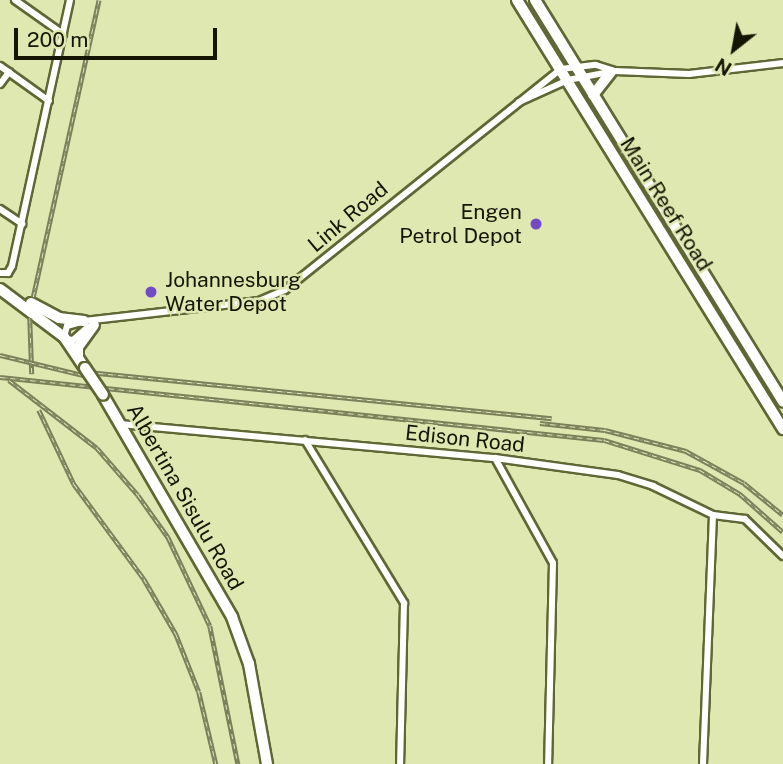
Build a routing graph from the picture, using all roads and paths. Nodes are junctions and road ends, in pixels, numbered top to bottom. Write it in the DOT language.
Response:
graph roads {
  1 [pos="15,0"];
  2 [pos="71,0"];
  3 [pos="517,0"];
  4 [pos="535,0"];
  5 [pos="63,34"];
  6 [pos="783,64"];
  7 [pos="575,65"];
  8 [pos="0,66"];
  9 [pos="561,69"];
  10 [pos="613,71"];
  11 [pos="9,72"];
  12 [pos="582,76"];
  13 [pos="568,80"];
  14 [pos="0,85"];
  15 [pos="593,95"];
  16 [pos="49,101"];
  17 [pos="519,102"];
  18 [pos="0,209"];
  19 [pos="22,224"];
  20 [pos="0,273"];
  21 [pos="0,287"];
  22 [pos="113,320"];
  23 [pos="89,323"];
  24 [pos="64,338"];
  25 [pos="744,340"];
  26 [pos="732,347"];
  27 [pos="78,357"];
  28 [pos="783,402"];
  29 [pos="120,424"];
  30 [pos="783,429"];
  31 [pos="304,440"];
  32 [pos="495,458"];
  33 [pos="713,515"];
  34 [pos="783,556"];
  35 [pos="267,764"];
  36 [pos="400,764"];
  37 [pos="548,764"];
  38 [pos="703,764"];
  1 -- 5 [label="street"];
  2 -- 5 [label="street"];
  3 -- 9 [label="main road, Main Reef Road"];
  4 -- 7 [label="main road, Main Reef Road"];
  5 -- 16 [label="street"];
  6 -- 10 [label="street"];
  7 -- 9 [label="street"];
  7 -- 10 [label="street"];
  7 -- 12 [label="main road, Main Reef Road"];
  8 -- 11 [label="street"];
  9 -- 13 [label="main road, Main Reef Road"];
  9 -- 17 [label="street, Link Road"];
  10 -- 12 [label="street, Link Road"];
  10 -- 15 [label="main road"];
  11 -- 14 [label="street"];
  11 -- 16 [label="street"];
  12 -- 13 [label="street, Link Road"];
  12 -- 15 [label="main road, Main Reef Road"];
  13 -- 17 [label="street, Link Road"];
  13 -- 26 [label="main road, Main Reef Road"];
  15 -- 25 [label="main road, Main Reef Road"];
  16 -- 19 [label="street"];
  17 -- 22 [label="street, Link Road"];
  18 -- 19 [label="street"];
  19 -- 20 [label="street"];
  21 -- 23 [label="main road"];
  21 -- 24 [label="main road, Albertina Sisulu Road"];
  22 -- 23 [label="street, Link Road"];
  22 -- 23 [label="street"];
  23 -- 24 [label="street"];
  23 -- 24 [label="street"];
  23 -- 27 [label="main road"];
  24 -- 27 [label="main road, Albertina Sisulu Road"];
  25 -- 26 [label="main road"];
  25 -- 28 [label="main road, Main Reef Road"];
  26 -- 30 [label="main road, Main Reef Road"];
  27 -- 29 [label="main road, Albertina Sisulu Road, bridge"];
  29 -- 31 [label="street, Edison Road"];
  29 -- 35 [label="main road, Albertina Sisulu Road"];
  31 -- 32 [label="street, Edison Road"];
  31 -- 36 [label="street"];
  32 -- 33 [label="street, Edison Road"];
  32 -- 37 [label="street"];
  33 -- 34 [label="street, Edison Road"];
  33 -- 38 [label="street"];
}
